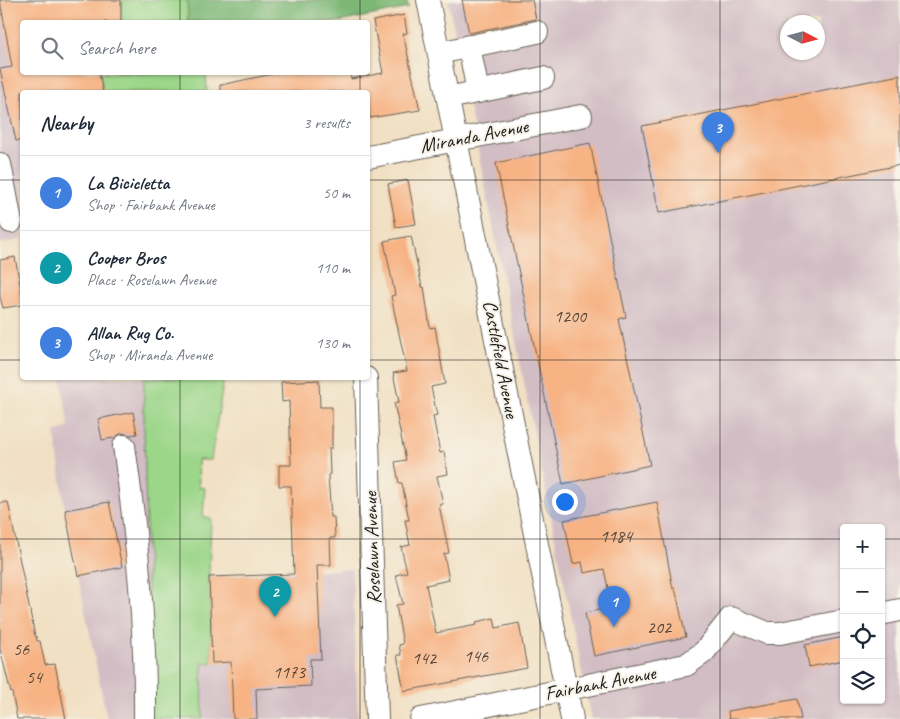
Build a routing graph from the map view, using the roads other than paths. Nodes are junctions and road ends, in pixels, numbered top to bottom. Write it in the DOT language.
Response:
graph roads {
  1 [pos="428,0"];
  2 [pos="537,32"];
  3 [pos="469,46"];
  4 [pos="439,53"];
  5 [pos="542,78"];
  6 [pos="478,92"];
  7 [pos="448,98"];
  8 [pos="581,116"];
  9 [pos="457,139"];
  10 [pos="370,157"];
  11 [pos="0,164"];
  12 [pos="11,222"];
  13 [pos="366,380"];
  14 [pos="124,446"];
  15 [pos="900,610"];
  16 [pos="885,613"];
  17 [pos="840,622"];
  18 [pos="567,689"];
  19 [pos="145,719"];
  20 [pos="377,719"];
  21 [pos="421,719"];
  22 [pos="572,719"];
  1 -- 4 [label="street, Castlefield Avenue"];
  2 -- 3 [label="street"];
  3 -- 4 [label="street"];
  3 -- 6 [label="street"];
  4 -- 7 [label="street, Castlefield Avenue"];
  5 -- 6 [label="street"];
  6 -- 7 [label="street"];
  7 -- 9 [label="street, Castlefield Avenue"];
  8 -- 9 [label="street, Miranda Avenue"];
  9 -- 10 [label="street, Miranda Avenue"];
  9 -- 18 [label="street, Castlefield Avenue"];
  11 -- 12 [label="street"];
  13 -- 20 [label="street, Roselawn Avenue"];
  14 -- 19 [label="street"];
  15 -- 16 [label="street"];
  17 -- 18 [label="street, Fairbank Avenue"];
  18 -- 21 [label="street, Fairbank Avenue"];
  18 -- 22 [label="street, Castlefield Avenue"];
}
